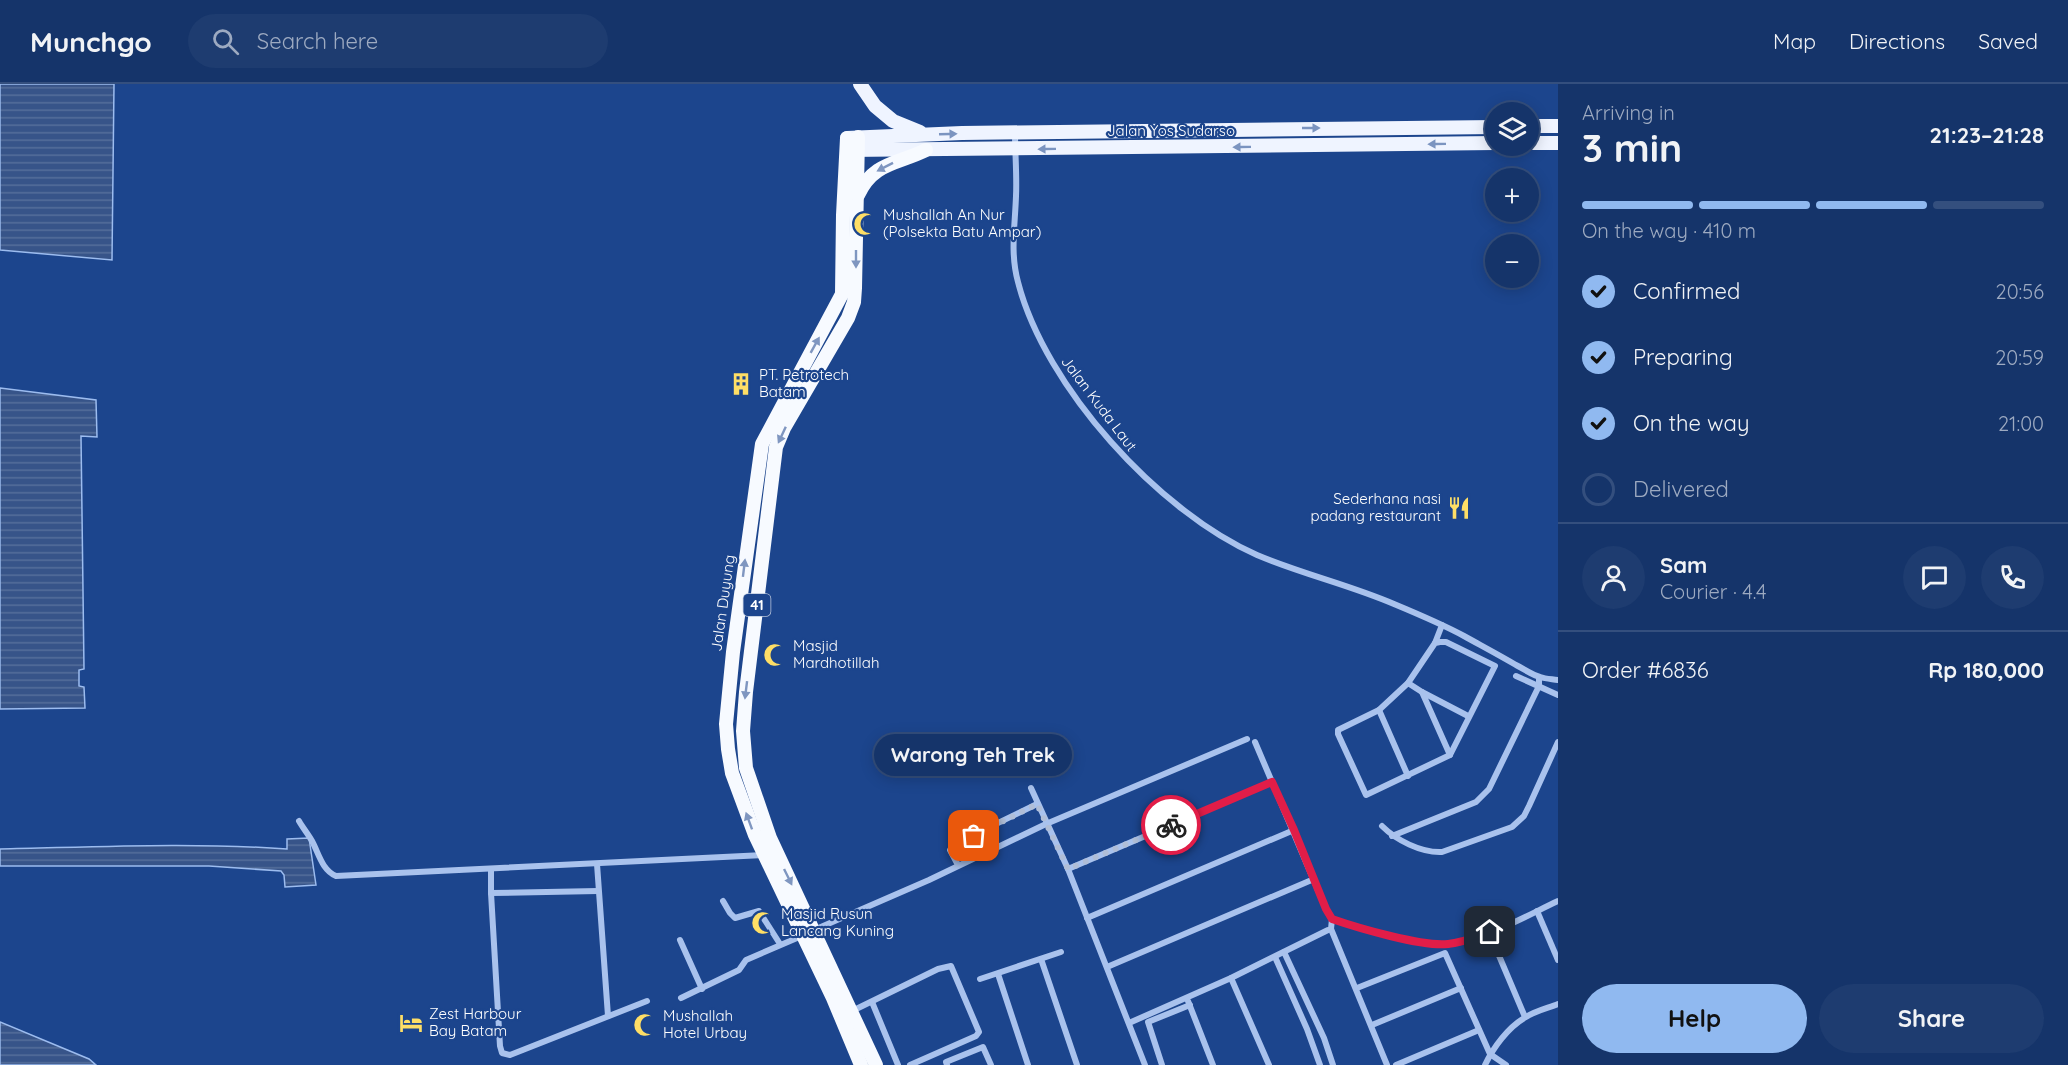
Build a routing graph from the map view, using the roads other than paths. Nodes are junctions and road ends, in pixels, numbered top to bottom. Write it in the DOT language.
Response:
graph roads {
  1 [pos="860,84"];
  2 [pos="1539,126"];
  3 [pos="1558,126"];
  4 [pos="1485,127"];
  5 [pos="1015,133"];
  6 [pos="925,134"];
  7 [pos="1558,142"];
  8 [pos="1485,143"];
  9 [pos="1539,143"];
  10 [pos="853,144"];
  11 [pos="926,150"];
  12 [pos="1015,150"];
  13 [pos="857,198"];
  14 [pos="1442,625"];
  15 [pos="1435,643"];
  16 [pos="733,652"];
  17 [pos="750,654"];
  18 [pos="1516,676"];
  19 [pos="1539,677"];
  20 [pos="1558,680"];
  21 [pos="1408,683"];
  22 [pos="1539,686"];
  23 [pos="1422,692"];
  24 [pos="1558,695"];
  25 [pos="1379,710"];
  26 [pos="1468,716"];
  27 [pos="1247,739"];
  28 [pos="1256,742"];
  29 [pos="1558,742"];
  30 [pos="1450,755"];
  31 [pos="1408,776"];
  32 [pos="1272,782"];
  33 [pos="1031,788"];
  34 [pos="1037,804"];
  35 [pos="299,821"];
  36 [pos="1046,824"];
  37 [pos="1382,826"];
  38 [pos="1294,830"];
  39 [pos="1392,836"];
  40 [pos="764,855"];
  41 [pos="597,864"];
  42 [pos="958,865"];
  43 [pos="491,869"];
  44 [pos="1068,869"];
  45 [pos="1314,879"];
  46 [pos="598,891"];
  47 [pos="491,893"];
  48 [pos="723,901"];
  49 [pos="1558,901"];
  50 [pos="1537,911"];
  51 [pos="1087,918"];
  52 [pos="1332,919"];
  53 [pos="1331,929"];
  54 [pos="1490,932"];
  55 [pos="809,933"];
  56 [pos="680,940"];
  57 [pos="780,944"];
  58 [pos="1061,952"];
  59 [pos="1284,952"];
  60 [pos="1275,957"];
  61 [pos="1041,959"];
  62 [pos="1558,960"];
  63 [pos="1107,967"];
  64 [pos="998,974"];
  65 [pos="1231,978"];
  66 [pos="980,979"];
  67 [pos="1357,988"];
  68 [pos="1461,988"];
  69 [pos="702,989"];
  70 [pos="1187,998"];
  71 [pos="681,999"];
  72 [pos="647,1001"];
  73 [pos="872,1002"];
  74 [pos="1558,1004"];
  75 [pos="1190,1005"];
  76 [pos="852,1011"];
  77 [pos="609,1016"];
  78 [pos="1525,1017"];
  79 [pos="1129,1023"];
  80 [pos="1372,1025"];
  81 [pos="1479,1030"];
  82 [pos="1490,1054"];
  83 [pos="1497,1063"];
  84 [pos="870,1064"];
  85 [pos="896,1064"];
  86 [pos="944,1064"];
  87 [pos="910,1065"];
  88 [pos="991,1065"];
  89 [pos="1028,1065"];
  90 [pos="1077,1065"];
  91 [pos="1145,1065"];
  92 [pos="1162,1065"];
  93 [pos="1213,1065"];
  94 [pos="1269,1065"];
  95 [pos="1320,1065"];
  96 [pos="1333,1065"];
  97 [pos="1387,1065"];
  98 [pos="1396,1065"];
  99 [pos="1485,1065"];
  100 [pos="1506,1065"];
  1 -- 6 [label="main road"];
  2 -- 3 [label="main road"];
  5 -- 4 [label="main road, Jalan Yos Sudarso, one-way"];
  6 -- 5 [label="main road, Jalan Yos Sudarso, one-way"];
  5 -- 12 [label="street, Jalan Kuda Laut"];
  6 -- 10 [label="main road, Jalan Yos Sudarso"];
  7 -- 9 [label="main road"];
  8 -- 12 [label="main road, Jalan Yos Sudarso, one-way"];
  10 -- 11 [label="main road, Jalan Yos Sudarso"];
  10 -- 13 [label="highway, Jalan Duyung / 41"];
  16 -- 10 [label="highway, Jalan Duyung / 41, one-way"];
  11 -- 12 [label="main road, Jalan Yos Sudarso"];
  11 -- 13 [label="highway, one-way"];
  12 -- 14 [label="street, Jalan Kuda Laut"];
  13 -- 17 [label="highway, Jalan Duyung / 41, one-way"];
  14 -- 15 [label="street"];
  14 -- 19 [label="street, Jalan Kuda Laut"];
  15 -- 21 [label="street"];
  15 -- 26 [label="street"];
  16 -- 17 [label="highway"];
  40 -- 16 [label="highway, Jalan Duyung / 41, one-way"];
  17 -- 55 [label="highway, Jalan Duyung / 41, one-way"];
  18 -- 22 [label="street"];
  19 -- 20 [label="street, Jalan Kuda Laut"];
  19 -- 22 [label="street"];
  21 -- 23 [label="street"];
  21 -- 25 [label="street"];
  22 -- 24 [label="street"];
  22 -- 39 [label="street"];
  23 -- 26 [label="street"];
  23 -- 30 [label="street"];
  25 -- 31 [label="street"];
  25 -- 31 [label="street"];
  26 -- 30 [label="street"];
  27 -- 36 [label="street"];
  28 -- 32 [label="street"];
  29 -- 39 [label="street"];
  30 -- 31 [label="street"];
  32 -- 38 [label="street"];
  32 -- 44 [label="street"];
  33 -- 34 [label="street"];
  34 -- 36 [label="street"];
  34 -- 42 [label="street"];
  35 -- 43 [label="street"];
  36 -- 42 [label="street"];
  36 -- 44 [label="street"];
  37 -- 39 [label="street"];
  38 -- 45 [label="street"];
  38 -- 51 [label="street"];
  40 -- 41 [label="street"];
  40 -- 55 [label="highway, Jalan Duyung / 41"];
  41 -- 43 [label="street"];
  41 -- 46 [label="street"];
  42 -- 55 [label="street"];
  43 -- 47 [label="street"];
  44 -- 51 [label="street"];
  45 -- 52 [label="street"];
  45 -- 63 [label="street"];
  46 -- 47 [label="street"];
  46 -- 77 [label="street"];
  47 -- 77 [label="street"];
  48 -- 57 [label="street"];
  49 -- 50 [label="street"];
  50 -- 54 [label="street"];
  50 -- 62 [label="street"];
  51 -- 63 [label="street"];
  52 -- 53 [label="street"];
  52 -- 54 [label="street"];
  53 -- 59 [label="street"];
  53 -- 67 [label="street"];
  54 -- 78 [label="street"];
  55 -- 57 [label="street"];
  55 -- 76 [label="highway, Jalan Duyung / 41"];
  55 -- 84 [label="highway, Jalan Duyung / 41"];
  56 -- 69 [label="street"];
  57 -- 69 [label="street"];
  58 -- 61 [label="street"];
  59 -- 60 [label="street"];
  59 -- 96 [label="street"];
  60 -- 65 [label="street"];
  60 -- 95 [label="street"];
  61 -- 64 [label="street"];
  61 -- 90 [label="street"];
  63 -- 79 [label="street"];
  64 -- 66 [label="street"];
  64 -- 89 [label="street"];
  65 -- 70 [label="street"];
  65 -- 94 [label="street"];
  67 -- 68 [label="street"];
  67 -- 80 [label="street"];
  68 -- 80 [label="street"];
  68 -- 81 [label="street"];
  69 -- 71 [label="street"];
  70 -- 75 [label="street"];
  70 -- 79 [label="street"];
  72 -- 77 [label="street"];
  73 -- 76 [label="street"];
  73 -- 85 [label="street"];
  73 -- 87 [label="street"];
  74 -- 78 [label="street"];
  75 -- 92 [label="street"];
  75 -- 93 [label="street"];
  76 -- 84 [label="highway, Jalan Duyung / 41"];
  78 -- 82 [label="street"];
  79 -- 91 [label="street"];
  80 -- 97 [label="street"];
  81 -- 82 [label="street"];
  81 -- 98 [label="street"];
  82 -- 83 [label="street"];
  82 -- 99 [label="street"];
  83 -- 100 [label="street"];
  86 -- 88 [label="street"];
}
